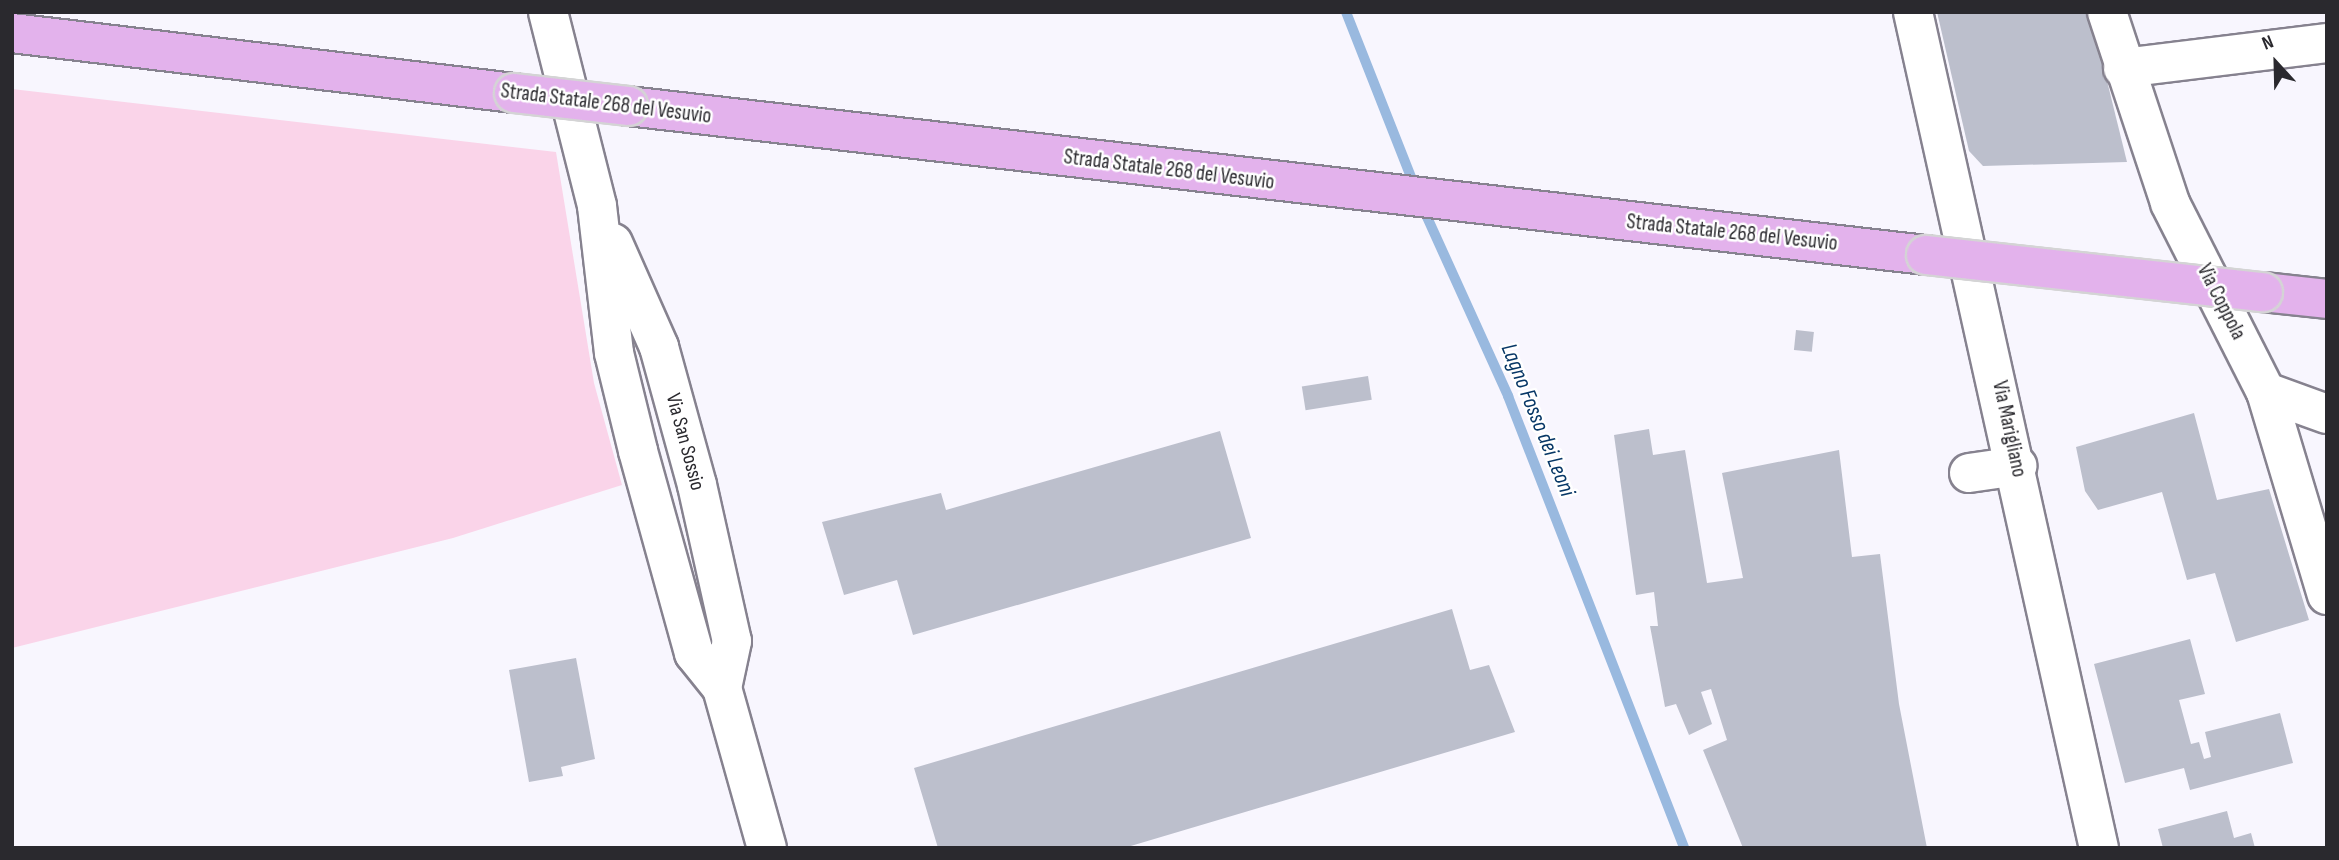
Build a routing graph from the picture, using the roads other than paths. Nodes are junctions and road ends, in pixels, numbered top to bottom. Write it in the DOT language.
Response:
graph roads {
  1 [pos="548,12"];
  2 [pos="1913,12"];
  3 [pos="2107,12"];
  4 [pos="12,33"];
  5 [pos="2327,43"];
  6 [pos="2123,68"];
  7 [pos="2327,299"];
  8 [pos="2266,392"];
  9 [pos="2327,414"];
  10 [pos="2017,466"];
  11 [pos="1969,473"];
  12 [pos="2327,595"];
  13 [pos="767,848"];
  14 [pos="2099,848"];
  1 -- 13 [label="street"];
  2 -- 10 [label="street, Via Marigliano"];
  3 -- 6 [label="street, Via Coppola"];
  4 -- 7 [label="highway, Strada Statale 268 del Vesuvio, bridge"];
  5 -- 6 [label="street"];
  6 -- 8 [label="street, Via Coppola"];
  8 -- 9 [label="street"];
  8 -- 12 [label="street, Via Coppola"];
  10 -- 11 [label="street"];
  10 -- 14 [label="street, Via Marigliano"];
}
